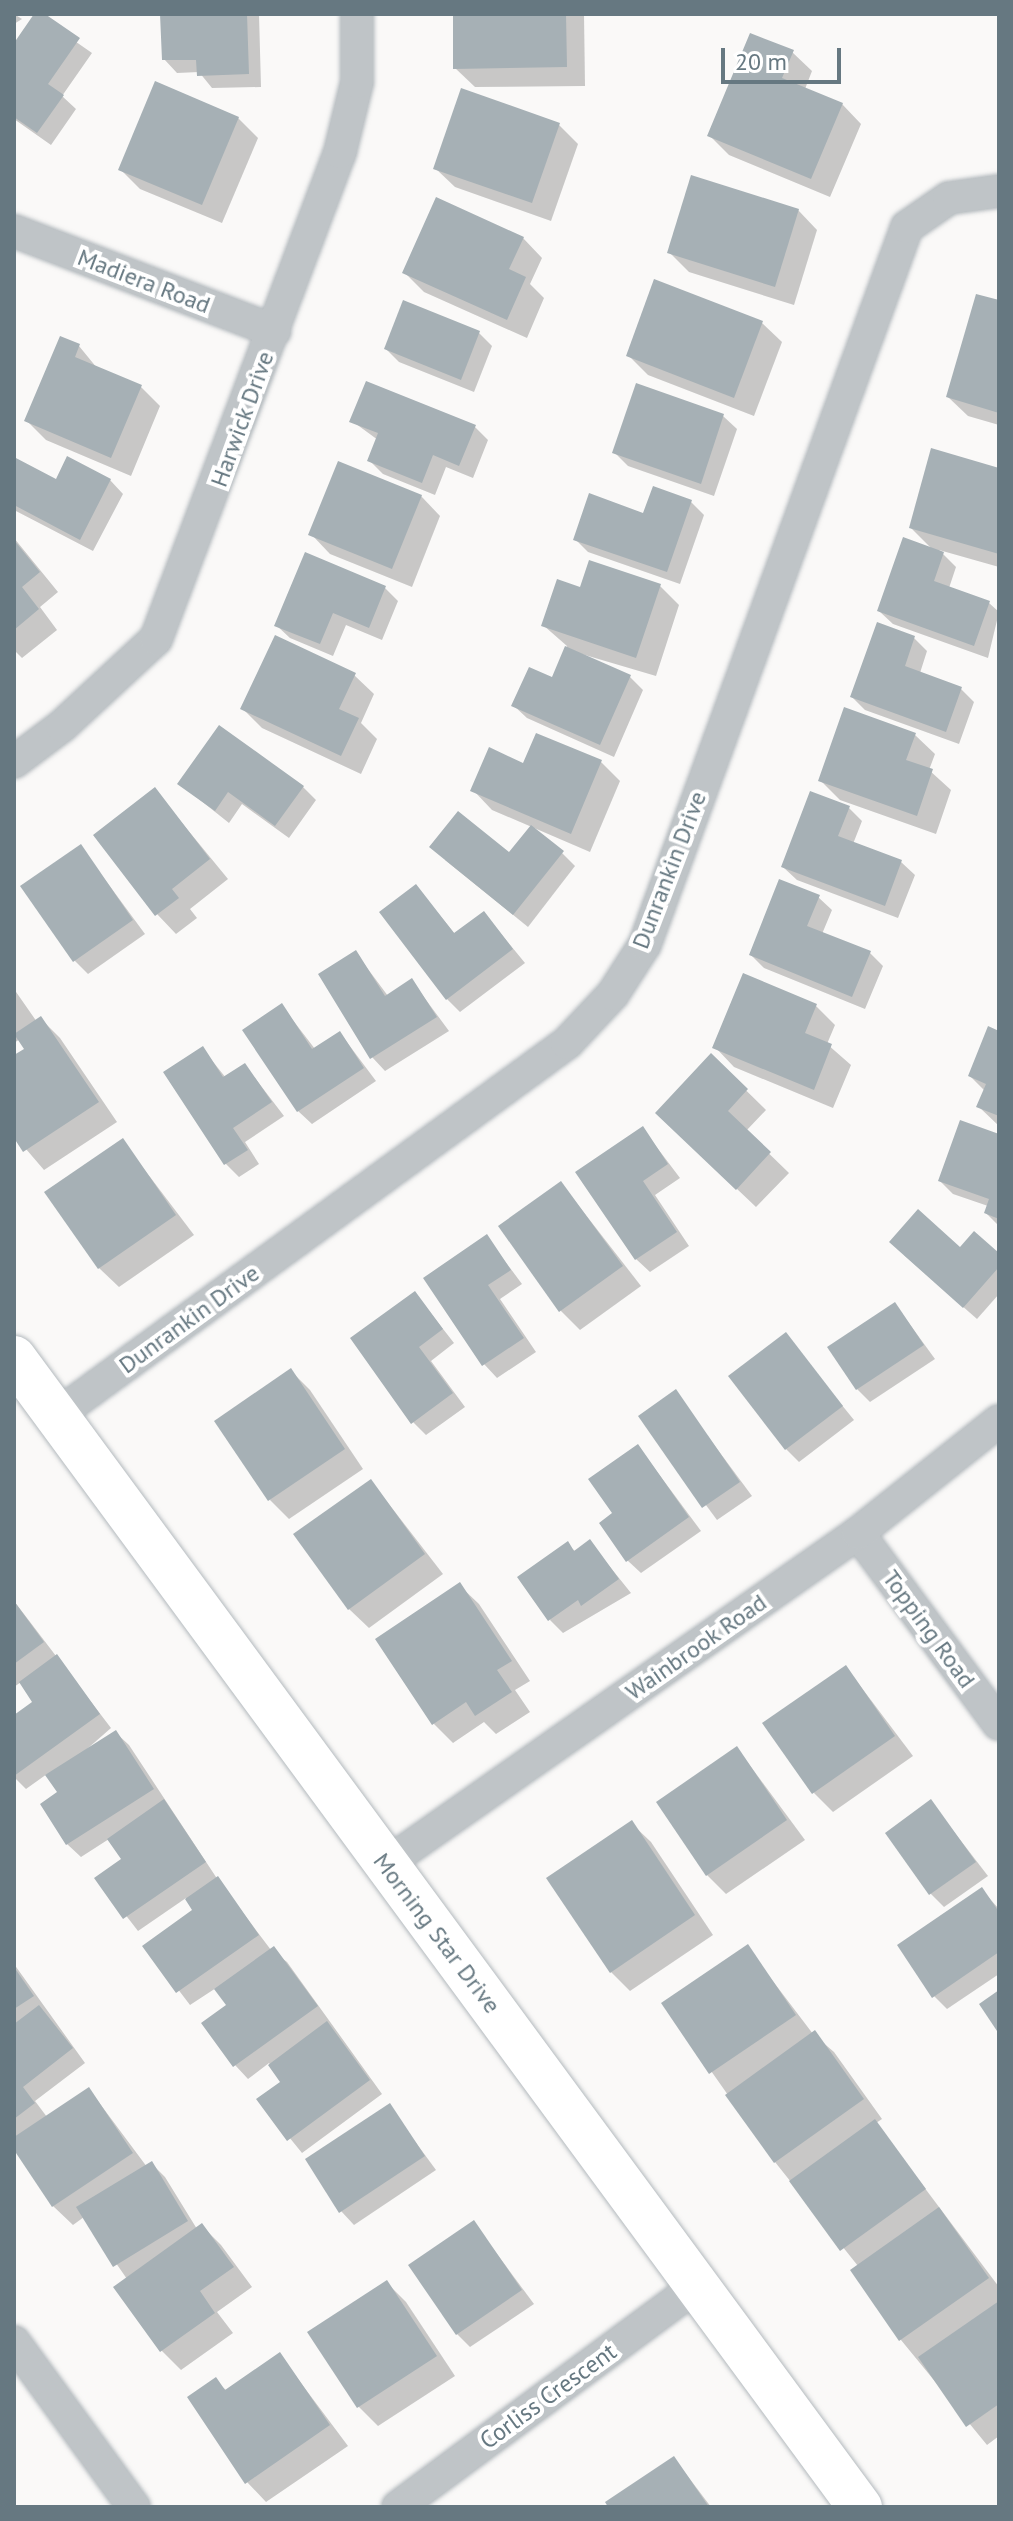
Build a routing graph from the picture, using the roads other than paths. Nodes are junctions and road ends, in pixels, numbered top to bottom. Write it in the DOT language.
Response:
graph roads {
  1 [pos="357,14"];
  2 [pos="999,191"];
  3 [pos="14,231"];
  4 [pos="274,331"];
  5 [pos="14,762"];
  6 [pos="14,1358"];
  7 [pos="57,1415"];
  8 [pos="999,1421"];
  9 [pos="858,1533"];
  10 [pos="999,1724"];
  11 [pos="386,1864"];
  12 [pos="698,2285"];
  13 [pos="14,2342"];
  14 [pos="134,2507"];
  15 [pos="398,2507"];
  16 [pos="860,2507"];
  1 -- 4 [label="street, Harwick Drive"];
  2 -- 7 [label="street, Dunrankin Drive"];
  3 -- 4 [label="street, Madiera Road"];
  4 -- 5 [label="street, Harwick Drive"];
  6 -- 7 [label="street, Morning Star Drive"];
  7 -- 11 [label="street, Morning Star Drive"];
  8 -- 9 [label="street, Wainbrook Road"];
  9 -- 10 [label="street, Topping Road"];
  9 -- 11 [label="street, Wainbrook Road"];
  11 -- 12 [label="street, Morning Star Drive"];
  12 -- 15 [label="street, Corliss Crescent"];
  12 -- 16 [label="street, Morning Star Drive"];
  13 -- 14 [label="street"];
}
